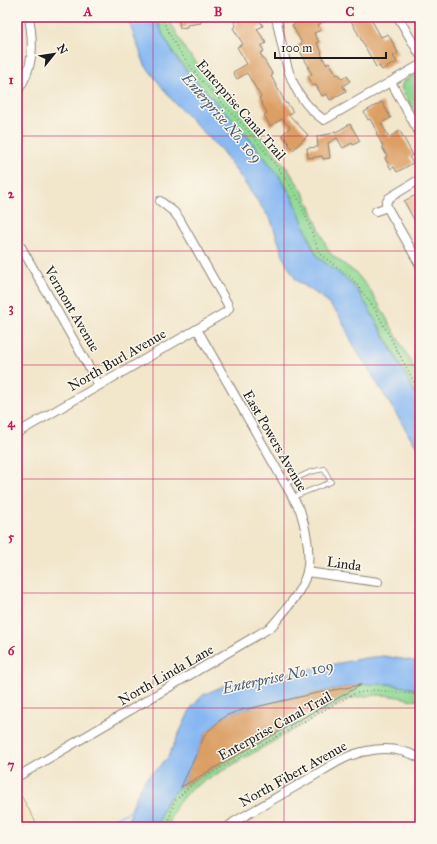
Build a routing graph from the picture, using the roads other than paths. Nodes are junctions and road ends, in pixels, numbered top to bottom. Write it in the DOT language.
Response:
graph roads {
  1 [pos="29,17"];
  2 [pos="276,17"];
  3 [pos="398,17"];
  4 [pos="420,55"];
  5 [pos="420,65"];
  6 [pos="390,82"];
  7 [pos="17,92"];
  8 [pos="420,134"];
  9 [pos="420,180"];
  10 [pos="160,201"];
  11 [pos="387,207"];
  12 [pos="376,211"];
  13 [pos="21,247"];
  14 [pos="420,265"];
  15 [pos="197,329"];
  16 [pos="100,385"];
  17 [pos="17,432"];
  18 [pos="285,484"];
  19 [pos="293,497"];
  20 [pos="307,572"];
  21 [pos="378,582"];
  22 [pos="420,758"];
  23 [pos="17,778"];
  24 [pos="17,800"];
  25 [pos="32,827"];
  26 [pos="228,827"];
  1 -- 7 [label="street"];
  2 -- 6 [label="street"];
  3 -- 4 [label="street"];
  5 -- 6 [label="street"];
  6 -- 8 [label="street"];
  9 -- 11 [label="street"];
  10 -- 15 [label="street, North Burl Avenue"];
  11 -- 12 [label="street"];
  11 -- 14 [label="street"];
  13 -- 16 [label="street, Vermont Avenue"];
  15 -- 16 [label="street, North Burl Avenue"];
  15 -- 18 [label="street, East Powers Avenue"];
  16 -- 17 [label="street, North Burl Avenue"];
  18 -- 19 [label="street, East Powers Avenue"];
  18 -- 19 [label="lane"];
  19 -- 20 [label="street, East Powers Avenue"];
  20 -- 21 [label="street, Linda"];
  20 -- 23 [label="street, North Linda Lane"];
  22 -- 26 [label="street, North Fibert Avenue"];
  24 -- 25 [label="street"];
}
